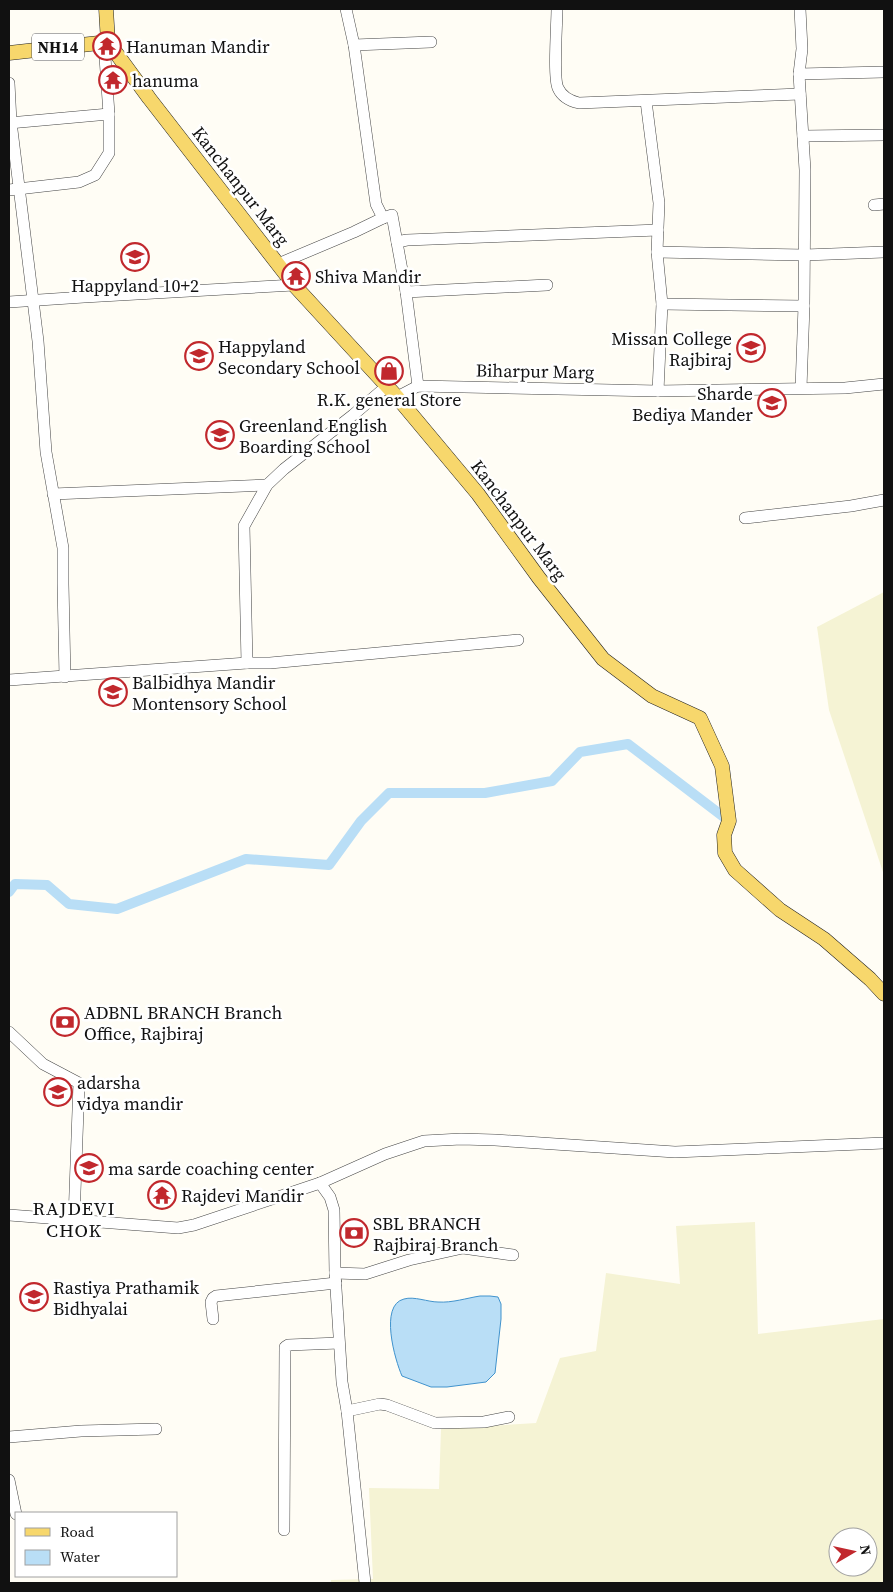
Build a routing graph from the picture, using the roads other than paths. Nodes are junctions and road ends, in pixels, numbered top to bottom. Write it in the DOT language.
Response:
graph roads {
  1 [pos="106,9"];
  2 [pos="346,9"];
  3 [pos="557,9"];
  4 [pos="800,9"];
  5 [pos="106,42"];
  6 [pos="431,42"];
  7 [pos="354,45"];
  8 [pos="9,53"];
  9 [pos="884,72"];
  10 [pos="799,74"];
  11 [pos="9,83"];
  12 [pos="800,94"];
  13 [pos="646,101"];
  14 [pos="109,114"];
  15 [pos="10,122"];
  16 [pos="884,135"];
  17 [pos="803,136"];
  18 [pos="14,189"];
  19 [pos="383,218"];
  20 [pos="658,230"];
  21 [pos="397,242"];
  22 [pos="657,252"];
  23 [pos="884,252"];
  24 [pos="804,255"];
  25 [pos="278,264"];
  26 [pos="294,285"];
  27 [pos="546,285"];
  28 [pos="406,292"];
  29 [pos="34,300"];
  30 [pos="9,302"];
  31 [pos="662,304"];
  32 [pos="804,306"];
  33 [pos="884,384"];
  34 [pos="387,386"];
  35 [pos="418,386"];
  36 [pos="801,388"];
  37 [pos="658,391"];
  38 [pos="397,397"];
  39 [pos="267,485"];
  40 [pos="53,494"];
  41 [pos="884,500"];
  42 [pos="745,518"];
  43 [pos="518,640"];
  44 [pos="247,663"];
  45 [pos="65,677"];
  46 [pos="9,680"];
  47 [pos="884,994"];
  48 [pos="9,1032"];
  49 [pos="884,1143"];
  50 [pos="320,1183"];
  51 [pos="9,1215"];
  52 [pos="74,1219"];
  53 [pos="513,1255"];
  54 [pos="336,1278"];
  55 [pos="213,1319"];
  56 [pos="339,1343"];
  57 [pos="347,1410"];
  58 [pos="509,1417"];
  59 [pos="156,1429"];
  60 [pos="9,1437"];
  61 [pos="9,1480"];
  62 [pos="16,1512"];
  63 [pos="284,1530"];
  64 [pos="365,1583"];
  1 -- 5 [label="main road"];
  2 -- 7 [label="street"];
  3 -- 13 [label="street"];
  4 -- 10 [label="street"];
  5 -- 8 [label="main road, NH14"];
  5 -- 14 [label="street"];
  5 -- 25 [label="main road, Kanchanpur Marg"];
  6 -- 7 [label="street"];
  7 -- 19 [label="street"];
  9 -- 10 [label="street"];
  10 -- 12 [label="street"];
  11 -- 15 [label="street"];
  12 -- 13 [label="street"];
  12 -- 17 [label="street"];
  13 -- 20 [label="street"];
  14 -- 15 [label="street"];
  14 -- 18 [label="street"];
  15 -- 18 [label="street"];
  16 -- 17 [label="street"];
  17 -- 24 [label="street"];
  18 -- 29 [label="street"];
  19 -- 21 [label="street"];
  19 -- 25 [label="street"];
  20 -- 21 [label="street"];
  20 -- 22 [label="street"];
  21 -- 28 [label="street"];
  22 -- 24 [label="street"];
  22 -- 31 [label="street"];
  23 -- 24 [label="street"];
  24 -- 32 [label="street"];
  25 -- 26 [label="main road, Kanchanpur Marg"];
  26 -- 29 [label="street"];
  26 -- 34 [label="main road, Kanchanpur Marg"];
  27 -- 28 [label="street"];
  28 -- 35 [label="street"];
  29 -- 30 [label="street"];
  29 -- 40 [label="street"];
  31 -- 32 [label="street"];
  31 -- 37 [label="street"];
  32 -- 36 [label="street"];
  33 -- 36 [label="street, Biharpur Marg"];
  34 -- 38 [label="main road, Kanchanpur Marg"];
  34 -- 39 [label="street"];
  35 -- 37 [label="street, Biharpur Marg"];
  35 -- 38 [label="street, Biharpur Marg"];
  36 -- 37 [label="street, Biharpur Marg"];
  38 -- 47 [label="main road, Kanchanpur Marg"];
  39 -- 40 [label="street"];
  39 -- 44 [label="street"];
  40 -- 45 [label="street"];
  41 -- 42 [label="street"];
  43 -- 44 [label="street"];
  44 -- 45 [label="street"];
  45 -- 46 [label="street"];
  48 -- 52 [label="street"];
  49 -- 50 [label="street"];
  50 -- 52 [label="street"];
  50 -- 54 [label="street"];
  51 -- 52 [label="street"];
  53 -- 54 [label="street"];
  54 -- 55 [label="street"];
  54 -- 56 [label="street"];
  56 -- 57 [label="street"];
  56 -- 63 [label="street"];
  57 -- 58 [label="street"];
  57 -- 64 [label="street"];
  59 -- 60 [label="street"];
  61 -- 62 [label="street"];
}
